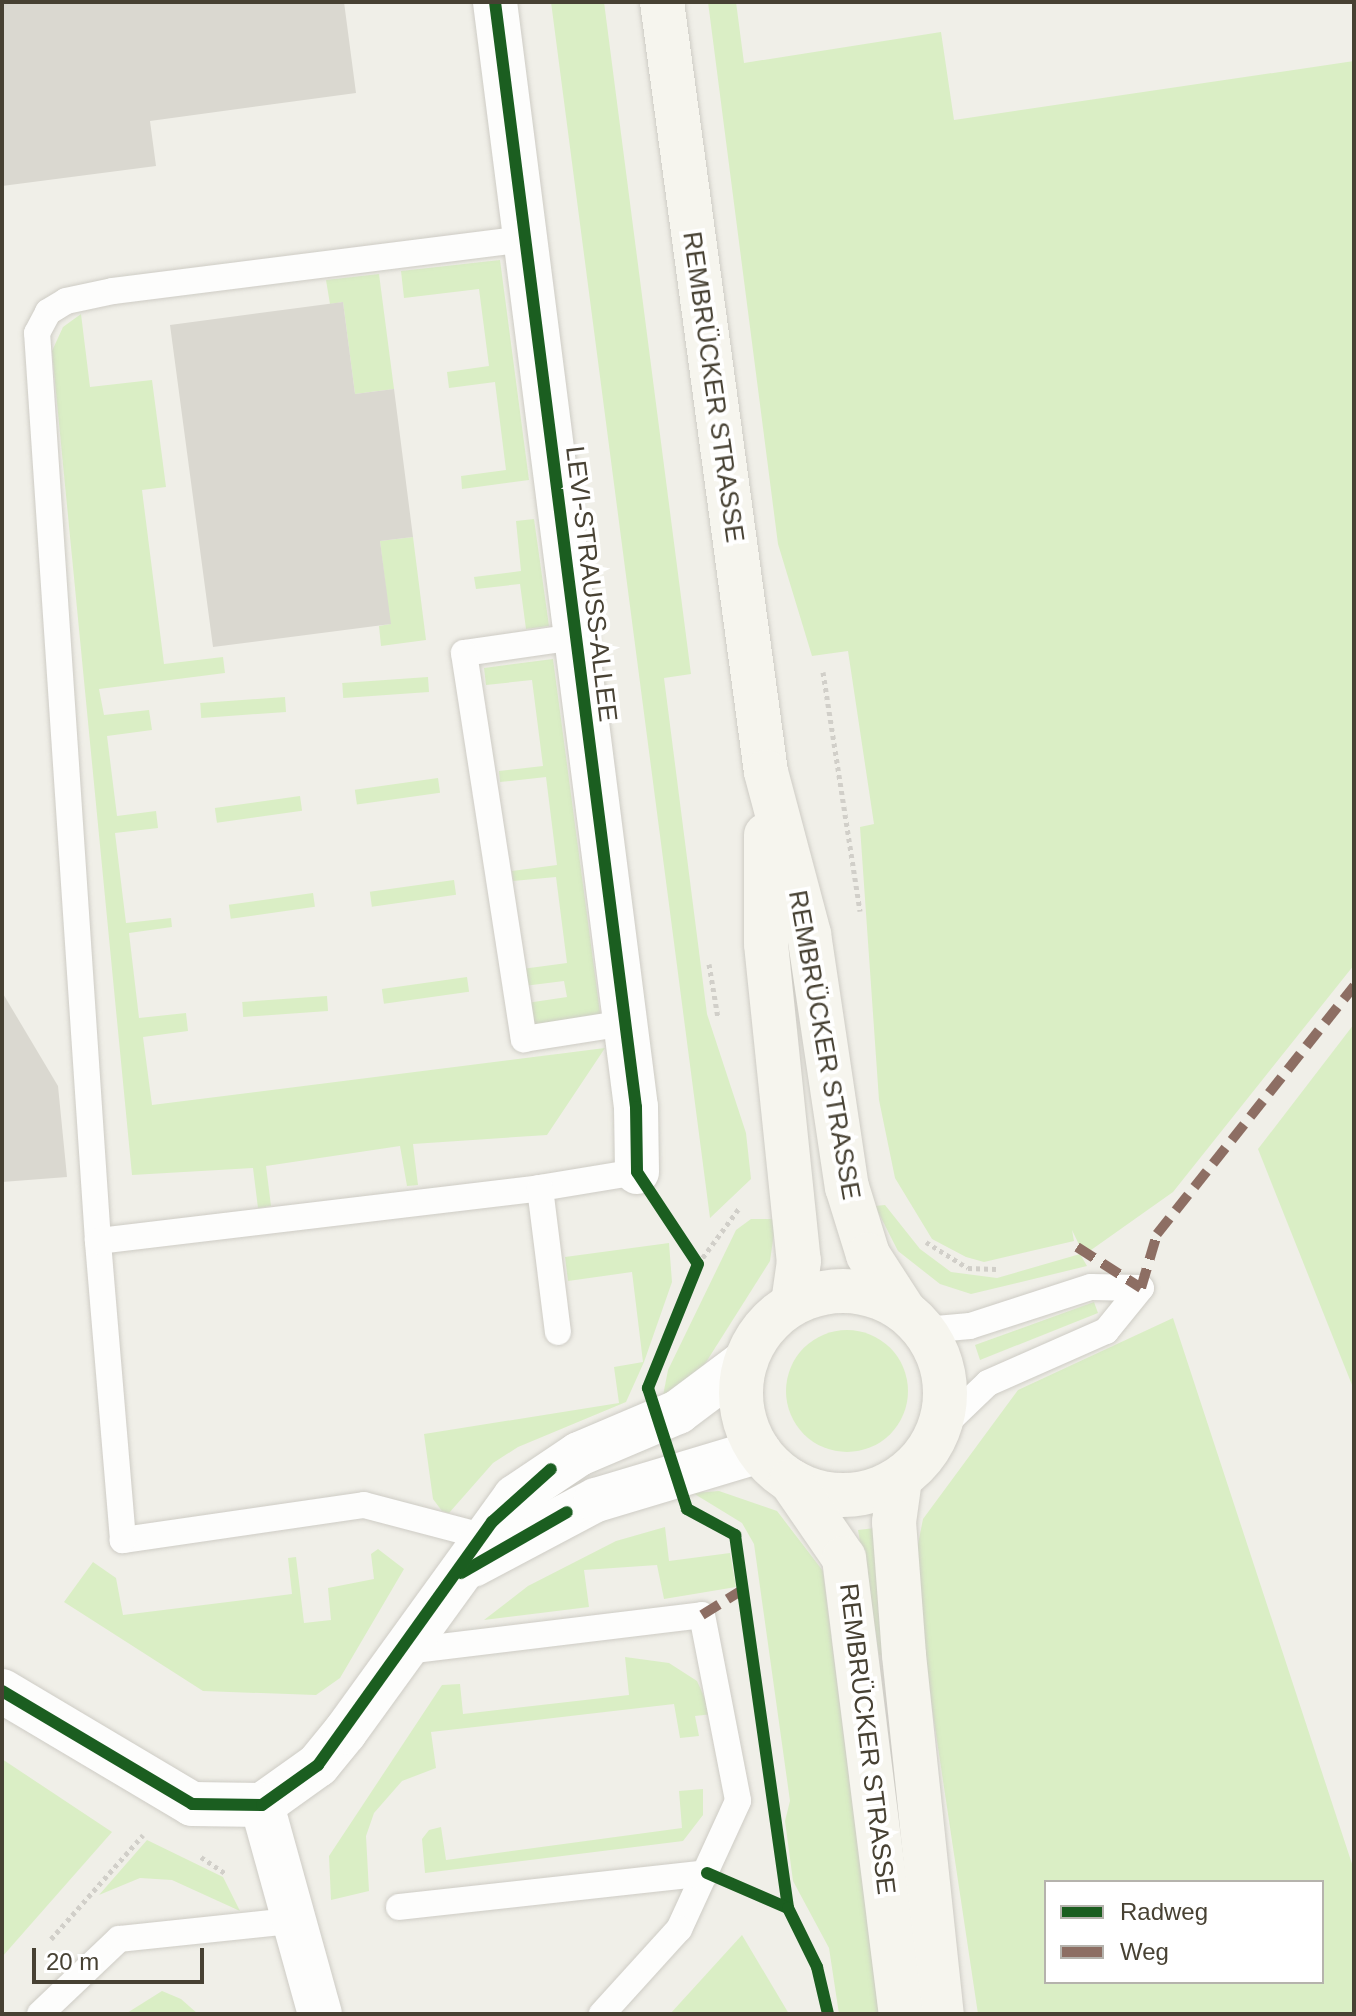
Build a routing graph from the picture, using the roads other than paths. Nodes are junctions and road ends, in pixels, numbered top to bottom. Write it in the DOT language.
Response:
graph roads {
  1 [pos="495,2"];
  2 [pos="662,2"];
  3 [pos="525,239"];
  4 [pos="575,637"];
  5 [pos="766,772"];
  6 [pos="625,1023"];
  7 [pos="637,1172"];
  8 [pos="540,1188"];
  9 [pos="98,1241"];
  10 [pos="793,1303"];
  11 [pos="914,1320"];
  12 [pos="558,1332"];
  13 [pos="746,1361"];
  14 [pos="940,1429"];
  15 [pos="759,1451"];
  16 [pos="900,1479"];
  17 [pos="791,1481"];
  18 [pos="482,1536"];
  19 [pos="445,1585"];
  20 [pos="398,1652"];
  21 [pos="2,1691"];
  22 [pos="262,1805"];
  23 [pos="707,1873"];
  24 [pos="399,1907"];
  25 [pos="289,1921"];
  26 [pos="40,2014"];
  27 [pos="320,2014"];
  28 [pos="602,2014"];
  29 [pos="901,2014"];
  30 [pos="942,2014"];
  1 -- 3 [label="street, LEVI-STRAUSS-ALLEE"];
  2 -- 5 [label="main road, REMBRÜCKER STRASSE"];
  3 -- 4 [label="street, LEVI-STRAUSS-ALLEE"];
  3 -- 9 [label="lane"];
  4 -- 6 [label="street, LEVI-STRAUSS-ALLEE"];
  4 -- 6 [label="lane"];
  5 -- 10 [label="main road, REMBRÜCKER STRASSE"];
  5 -- 11 [label="main road, REMBRÜCKER STRASSE"];
  6 -- 7 [label="street, LEVI-STRAUSS-ALLEE"];
  7 -- 8 [label="lane"];
  8 -- 9 [label="lane"];
  8 -- 12 [label="lane"];
  9 -- 18 [label="lane"];
  10 -- 11 [label="main road, REMBRÜCKER STRASSE"];
  10 -- 13 [label="main road, REMBRÜCKER STRASSE"];
  11 -- 14 [label="main road, REMBRÜCKER STRASSE"];
  11 -- 14 [label="lane"];
  13 -- 15 [label="main road, REMBRÜCKER STRASSE"];
  13 -- 18 [label="street"];
  14 -- 16 [label="main road"];
  15 -- 17 [label="main road, REMBRÜCKER STRASSE"];
  15 -- 19 [label="street"];
  16 -- 17 [label="main road, REMBRÜCKER STRASSE"];
  16 -- 30 [label="main road, REMBRÜCKER STRASSE"];
  17 -- 29 [label="main road, REMBRÜCKER STRASSE"];
  18 -- 19 [label="street"];
  19 -- 20 [label="street"];
  20 -- 22 [label="street"];
  20 -- 23 [label="lane"];
  21 -- 22 [label="street"];
  22 -- 25 [label="street"];
  23 -- 24 [label="lane"];
  23 -- 28 [label="lane"];
  25 -- 26 [label="lane"];
  25 -- 27 [label="street"];
}
